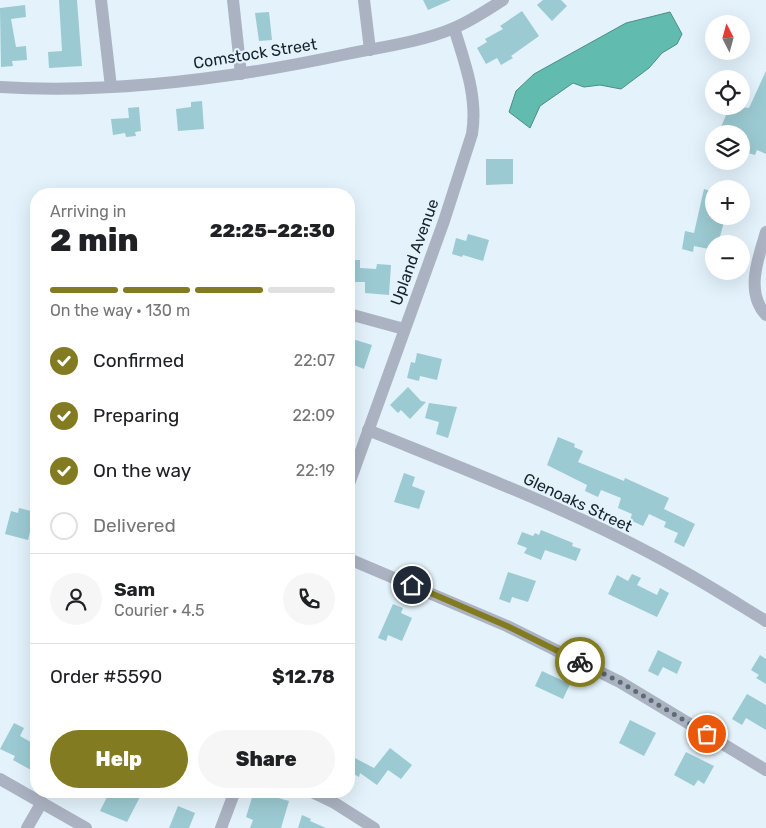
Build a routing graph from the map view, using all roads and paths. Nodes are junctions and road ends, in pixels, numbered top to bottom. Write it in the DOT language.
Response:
graph roads {
  1 [pos="102,0"];
  2 [pos="233,0"];
  3 [pos="364,0"];
  4 [pos="503,0"];
  5 [pos="454,28"];
  6 [pos="370,50"];
  7 [pos="241,74"];
  8 [pos="0,87"];
  9 [pos="111,87"];
  10 [pos="766,232"];
  11 [pos="766,315"];
  12 [pos="355,316"];
  13 [pos="404,329"];
  14 [pos="368,430"];
  15 [pos="355,467"];
  16 [pos="355,563"];
  17 [pos="766,621"];
  18 [pos="766,770"];
  19 [pos="0,779"];
  20 [pos="30,795"];
  21 [pos="35,798"];
  22 [pos="232,798"];
  23 [pos="322,798"];
  24 [pos="42,802"];
  25 [pos="368,826"];
  26 [pos="27,828"];
  27 [pos="86,828"];
  28 [pos="221,828"];
  1 -- 9 [label="street"];
  2 -- 7 [label="street"];
  3 -- 6 [label="street"];
  4 -- 5 [label="street, Comstock Street"];
  5 -- 6 [label="street, Comstock Street"];
  5 -- 13 [label="street, Upland Avenue"];
  6 -- 7 [label="street, Comstock Street"];
  7 -- 9 [label="street, Comstock Street"];
  8 -- 9 [label="street, Comstock Street"];
  10 -- 11 [label="street"];
  12 -- 13 [label="street"];
  13 -- 14 [label="street, Upland Avenue"];
  14 -- 15 [label="street, Upland Avenue"];
  14 -- 17 [label="street, Glenoaks Street"];
  16 -- 18 [label="street"];
  19 -- 20 [label="street"];
  21 -- 24 [label="street"];
  22 -- 28 [label="street"];
  23 -- 25 [label="street"];
  24 -- 26 [label="street"];
  24 -- 27 [label="street"];
}
